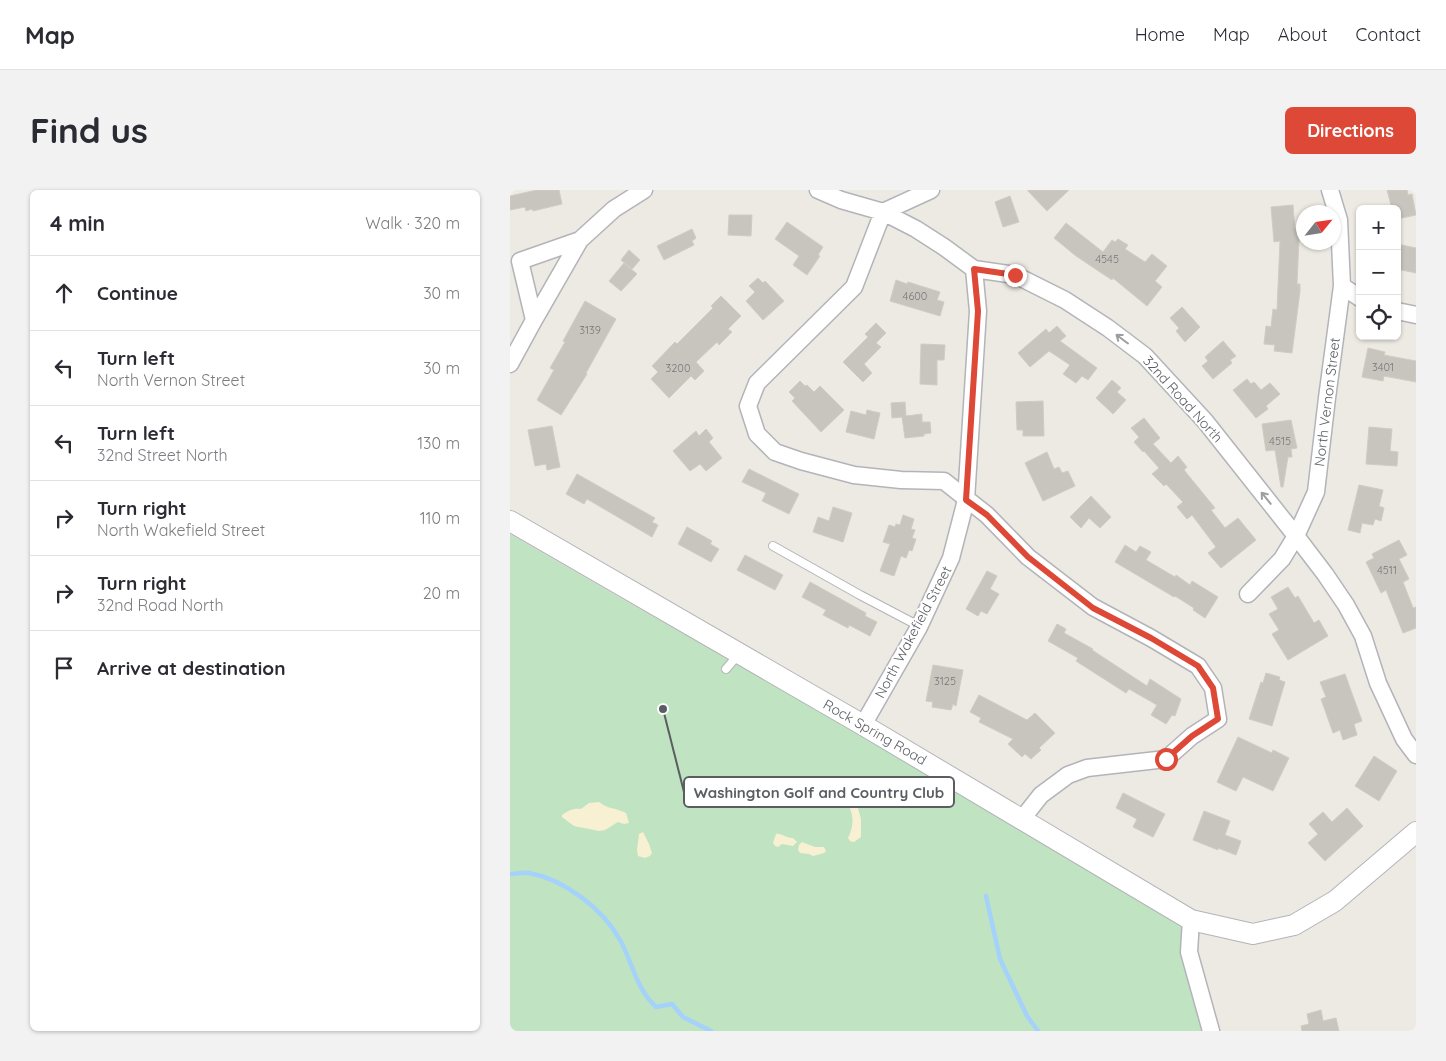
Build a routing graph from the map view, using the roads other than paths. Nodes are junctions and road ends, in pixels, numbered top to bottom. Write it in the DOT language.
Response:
graph roads {
  1 [pos="644,190"];
  2 [pos="818,190"];
  3 [pos="931,190"];
  4 [pos="1330,190"];
  5 [pos="883,212"];
  6 [pos="580,240"];
  7 [pos="515,259"];
  8 [pos="974,269"];
  9 [pos="1342,286"];
  10 [pos="1356,295"];
  11 [pos="1401,312"];
  12 [pos="1416,315"];
  13 [pos="534,320"];
  14 [pos="510,364"];
  15 [pos="966,500"];
  16 [pos="511,520"];
  17 [pos="1296,536"];
  18 [pos="773,546"];
  19 [pos="1248,594"];
  20 [pos="919,626"];
  21 [pos="740,653"];
  22 [pos="726,669"];
  23 [pos="863,725"];
  24 [pos="1416,756"];
  25 [pos="1022,819"];
  26 [pos="1416,832"];
  27 [pos="1191,920"];
  28 [pos="1211,1031"];
  1 -- 6 [label="street"];
  2 -- 5 [label="street, 32nd Road North"];
  3 -- 5 [label="street"];
  4 -- 9 [label="street, North Vernon Street"];
  5 -- 8 [label="street, 32nd Road North"];
  5 -- 15 [label="street"];
  6 -- 7 [label="street"];
  6 -- 13 [label="street"];
  7 -- 13 [label="street"];
  8 -- 15 [label="street, North Wakefield Street"];
  17 -- 8 [label="street, 32nd Road North, one-way"];
  9 -- 10 [label="street"];
  9 -- 17 [label="street, North Vernon Street"];
  11 -- 12 [label="street"];
  13 -- 14 [label="street"];
  15 -- 20 [label="street, North Wakefield Street"];
  15 -- 25 [label="street"];
  16 -- 21 [label="street, Rock Spring Road"];
  17 -- 19 [label="street, North Vernon Street"];
  17 -- 24 [label="street, 32nd Road North"];
  18 -- 20 [label="lane"];
  20 -- 23 [label="street, North Wakefield Street"];
  21 -- 22 [label="lane"];
  21 -- 23 [label="street, Rock Spring Road"];
  23 -- 25 [label="street, Rock Spring Road"];
  25 -- 27 [label="street, Rock Spring Road"];
  26 -- 27 [label="street, Rock Spring Road"];
  27 -- 28 [label="street"];
}
